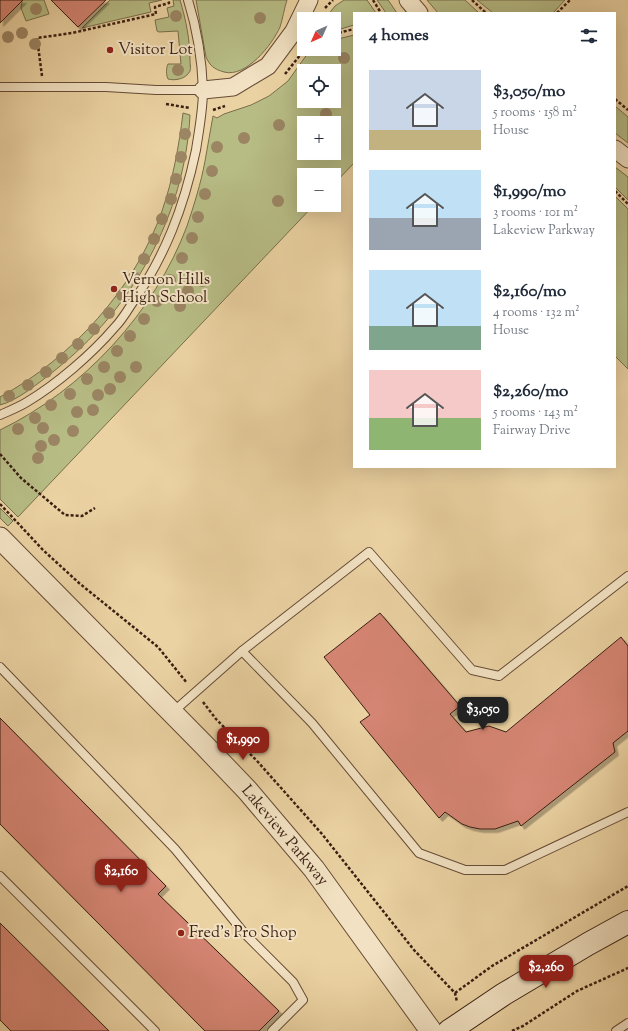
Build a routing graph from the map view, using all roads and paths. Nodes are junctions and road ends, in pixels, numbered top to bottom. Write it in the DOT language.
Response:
graph roads {
  1 [pos="168,0"];
  2 [pos="188,0"];
  3 [pos="308,0"];
  4 [pos="373,0"];
  5 [pos="408,0"];
  6 [pos="472,0"];
  7 [pos="570,0"];
  8 [pos="380,12"];
  9 [pos="418,12"];
  10 [pos="485,12"];
  11 [pos="558,12"];
  12 [pos="353,29"];
  13 [pos="341,32"];
  14 [pos="42,76"];
  15 [pos="0,87"];
  16 [pos="203,90"];
  17 [pos="616,100"];
  18 [pos="628,110"];
  19 [pos="616,150"];
  20 [pos="628,160"];
  21 [pos="616,192"];
  22 [pos="628,204"];
  23 [pos="0,415"];
  24 [pos="0,454"];
  25 [pos="0,504"];
  26 [pos="95,508"];
  27 [pos="0,538"];
  28 [pos="628,576"];
  29 [pos="242,650"];
  30 [pos="0,667"];
  31 [pos="195,692"];
  32 [pos="173,713"];
  33 [pos="628,812"];
  34 [pos="0,876"];
  35 [pos="628,886"];
  36 [pos="628,922"];
  37 [pos="628,968"];
  38 [pos="628,1024"];
  39 [pos="155,1031"];
  40 [pos="272,1031"];
  41 [pos="431,1031"];
  42 [pos="449,1031"];
  43 [pos="512,1031"];
  44 [pos="616,1031"];
  1 -- 14 [label="path"];
  2 -- 16 [label="lane"];
  3 -- 16 [label="street"];
  4 -- 8 [label="path"];
  5 -- 9 [label="street"];
  6 -- 10 [label="path"];
  7 -- 11 [label="path"];
  12 -- 13 [label="path"];
  15 -- 16 [label="lane"];
  16 -- 23 [label="lane"];
  17 -- 18 [label="path"];
  19 -- 20 [label="street"];
  21 -- 22 [label="path"];
  24 -- 26 [label="path"];
  25 -- 31 [label="path"];
  27 -- 32 [label="street, Lakeview Parkway"];
  28 -- 29 [label="lane"];
  29 -- 31 [label="lane"];
  29 -- 33 [label="lane"];
  30 -- 40 [label="lane"];
  31 -- 32 [label="lane"];
  31 -- 35 [label="path"];
  32 -- 41 [label="street, Lakeview Parkway"];
  34 -- 39 [label="lane"];
  36 -- 42 [label="main road"];
  37 -- 43 [label="path"];
  38 -- 44 [label="lane"];
}
